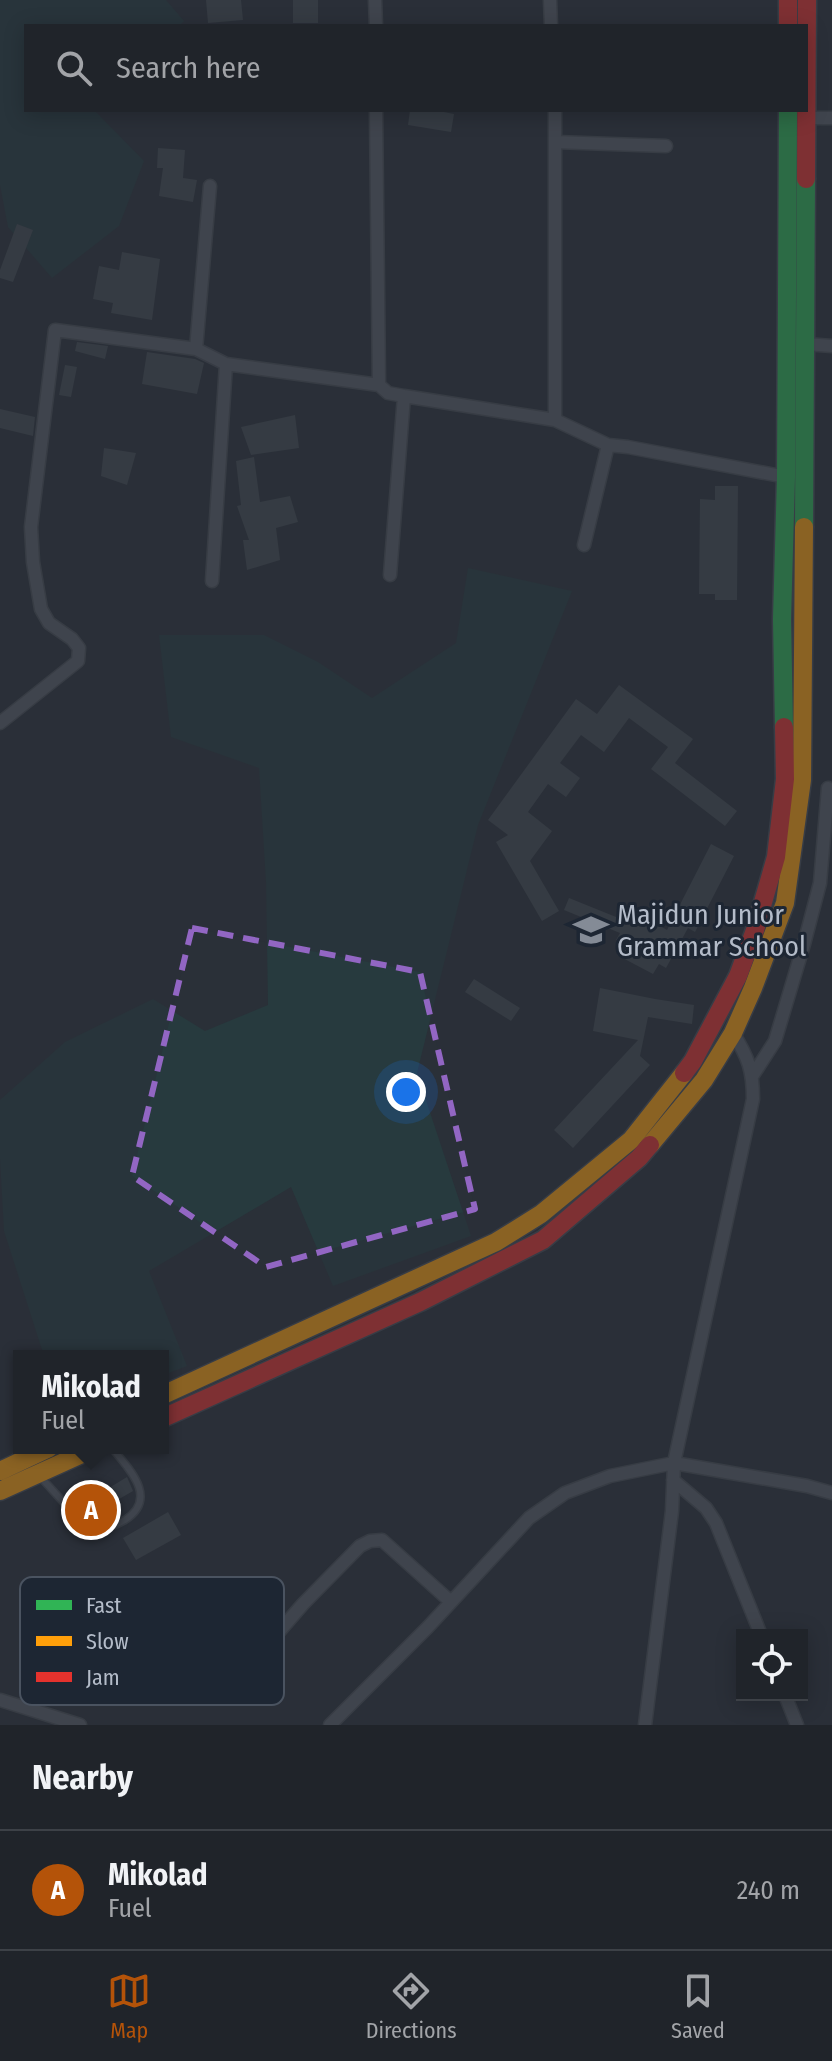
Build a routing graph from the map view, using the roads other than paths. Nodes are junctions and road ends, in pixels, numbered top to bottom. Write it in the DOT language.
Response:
graph roads {
  1 [pos="375,0"];
  2 [pos="550,0"];
  3 [pos="788,0"];
  4 [pos="807,0"];
  5 [pos="376,24"];
  6 [pos="551,24"];
  7 [pos="788,24"];
  8 [pos="807,24"];
  9 [pos="376,112"];
  10 [pos="555,112"];
  11 [pos="788,112"];
  12 [pos="807,112"];
  13 [pos="807,118"];
  14 [pos="832,118"];
  15 [pos="556,142"];
  16 [pos="666,146"];
  17 [pos="210,186"];
  18 [pos="806,344"];
  19 [pos="832,346"];
  20 [pos="196,349"];
  21 [pos="226,364"];
  22 [pos="379,385"];
  23 [pos="404,396"];
  24 [pos="555,420"];
  25 [pos="608,445"];
  26 [pos="786,477"];
  27 [pos="584,545"];
  28 [pos="390,575"];
  29 [pos="212,581"];
  30 [pos="782,619"];
  31 [pos="803,619"];
  32 [pos="0,723"];
  33 [pos="828,788"];
  34 [pos="733,1033"];
  35 [pos="753,1075"];
  36 [pos="169,1392"];
  37 [pos="169,1415"];
  38 [pos="36,1454"];
  39 [pos="82,1454"];
  40 [pos="116,1454"];
  41 [pos="674,1463"];
  42 [pos="0,1471"];
  43 [pos="38,1474"];
  44 [pos="673,1480"];
  45 [pos="0,1491"];
  46 [pos="832,1493"];
  47 [pos="451,1602"];
  48 [pos="284,1626"];
  49 [pos="759,1629"];
  50 [pos="0,1700"];
  51 [pos="787,1701"];
  52 [pos="80,1725"];
  53 [pos="330,1725"];
  54 [pos="645,1725"];
  55 [pos="797,1725"];
  1 -- 5 [label="street"];
  2 -- 6 [label="street"];
  3 -- 7 [label="main road"];
  4 -- 8 [label="main road"];
  9 -- 22 [label="street"];
  10 -- 15 [label="street"];
  11 -- 26 [label="main road"];
  12 -- 13 [label="main road"];
  13 -- 14 [label="street"];
  13 -- 18 [label="main road"];
  15 -- 16 [label="street"];
  15 -- 24 [label="street"];
  17 -- 20 [label="street"];
  18 -- 19 [label="street"];
  18 -- 31 [label="main road"];
  20 -- 21 [label="street"];
  20 -- 32 [label="street"];
  21 -- 22 [label="street"];
  21 -- 29 [label="street"];
  22 -- 23 [label="street"];
  23 -- 24 [label="street"];
  23 -- 28 [label="street"];
  24 -- 25 [label="street"];
  25 -- 26 [label="street"];
  25 -- 27 [label="street"];
  26 -- 30 [label="main road"];
  30 -- 31 [label="main road"];
  30 -- 36 [label="main road"];
  31 -- 34 [label="main road"];
  33 -- 35 [label="street"];
  34 -- 35 [label="street"];
  34 -- 37 [label="main road"];
  35 -- 41 [label="street"];
  38 -- 42 [label="main road"];
  39 -- 43 [label="main road"];
  40 -- 43 [label="lane"];
  41 -- 44 [label="street"];
  41 -- 46 [label="street"];
  41 -- 47 [label="street"];
  43 -- 45 [label="main road"];
  44 -- 49 [label="street"];
  44 -- 54 [label="street"];
  47 -- 48 [label="street"];
  47 -- 53 [label="street"];
  50 -- 52 [label="street"];
  51 -- 55 [label="street"];
}
